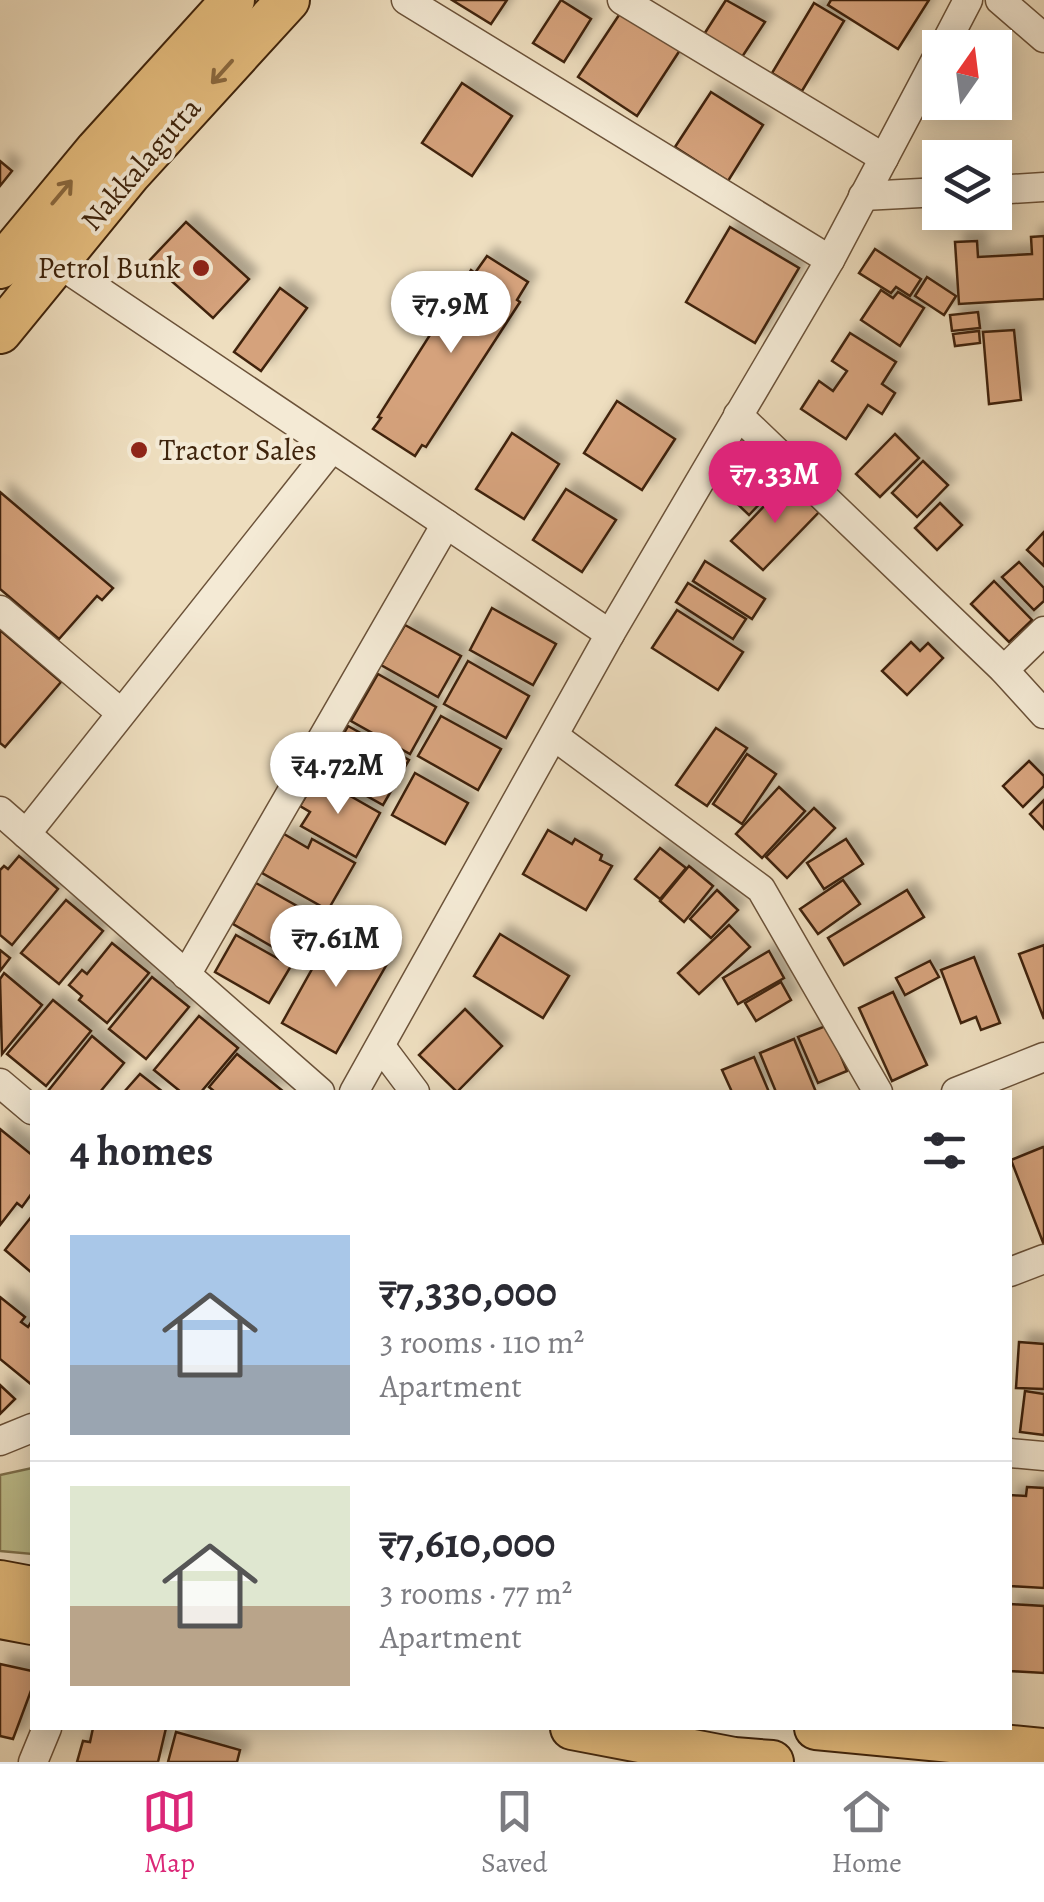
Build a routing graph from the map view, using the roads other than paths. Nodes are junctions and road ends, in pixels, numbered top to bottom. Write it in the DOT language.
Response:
graph roads {
  1 [pos="232,0"];
  2 [pos="288,0"];
  3 [pos="406,0"];
  4 [pos="622,0"];
  5 [pos="968,0"];
  6 [pos="1000,0"];
  7 [pos="952,30"];
  8 [pos="1044,38"];
  9 [pos="922,86"];
  10 [pos="884,158"];
  11 [pos="1044,188"];
  12 [pos="1012,189"];
  13 [pos="922,193"];
  14 [pos="862,196"];
  15 [pos="26,256"];
  16 [pos="830,260"];
  17 [pos="0,332"];
  18 [pos="738,416"];
  19 [pos="332,448"];
  20 [pos="446,524"];
  21 [pos="0,610"];
  22 [pos="1044,631"];
  23 [pos="610,634"];
  24 [pos="1004,670"];
  25 [pos="122,713"];
  26 [pos="1044,714"];
  27 [pos="554,736"];
  28 [pos="0,811"];
  29 [pos="26,834"];
  30 [pos="186,975"];
  31 [pos="382,1048"];
  32 [pos="1044,1057"];
  33 [pos="0,1083"];
  34 [pos="318,1090"];
  35 [pos="355,1090"];
  36 [pos="414,1090"];
  37 [pos="877,1090"];
  38 [pos="961,1090"];
  39 [pos="30,1108"];
  40 [pos="1044,1259"];
  41 [pos="1012,1271"];
  42 [pos="30,1429"];
  43 [pos="0,1441"];
  44 [pos="1012,1453"];
  45 [pos="1044,1456"];
  46 [pos="0,1582"];
  47 [pos="30,1588"];
  48 [pos="0,1617"];
  49 [pos="30,1623"];
  50 [pos="45,1730"];
  51 [pos="582,1730"];
  52 [pos="837,1730"];
  53 [pos="1044,1750"];
  54 [pos="32,1762"];
  55 [pos="772,1762"];
  15 -- 1 [label="main road, one-way"];
  2 -- 15 [label="main road, Nakkalagutta, one-way"];
  3 -- 16 [label="street"];
  4 -- 10 [label="street"];
  5 -- 7 [label="street"];
  6 -- 8 [label="street"];
  9 -- 10 [label="street"];
  10 -- 14 [label="street"];
  11 -- 12 [label="street"];
  13 -- 14 [label="street"];
  14 -- 16 [label="street"];
  15 -- 17 [label="main road, Nakkalagutta"];
  15 -- 19 [label="street"];
  16 -- 18 [label="street"];
  18 -- 23 [label="street"];
  18 -- 24 [label="street"];
  19 -- 20 [label="street"];
  19 -- 25 [label="street"];
  20 -- 23 [label="street"];
  20 -- 30 [label="street"];
  21 -- 25 [label="street"];
  22 -- 24 [label="street"];
  23 -- 27 [label="street"];
  24 -- 26 [label="street"];
  25 -- 29 [label="street"];
  27 -- 31 [label="street"];
  27 -- 37 [label="street"];
  28 -- 29 [label="street"];
  29 -- 30 [label="street"];
  30 -- 34 [label="street"];
  31 -- 35 [label="street"];
  31 -- 36 [label="street"];
  32 -- 38 [label="street"];
  33 -- 39 [label="street"];
  40 -- 41 [label="street"];
  42 -- 43 [label="street"];
  44 -- 45 [label="street"];
  46 -- 47 [label="main road"];
  48 -- 49 [label="main road"];
  50 -- 54 [label="street"];
  51 -- 55 [label="main road"];
  52 -- 53 [label="main road"];
}
